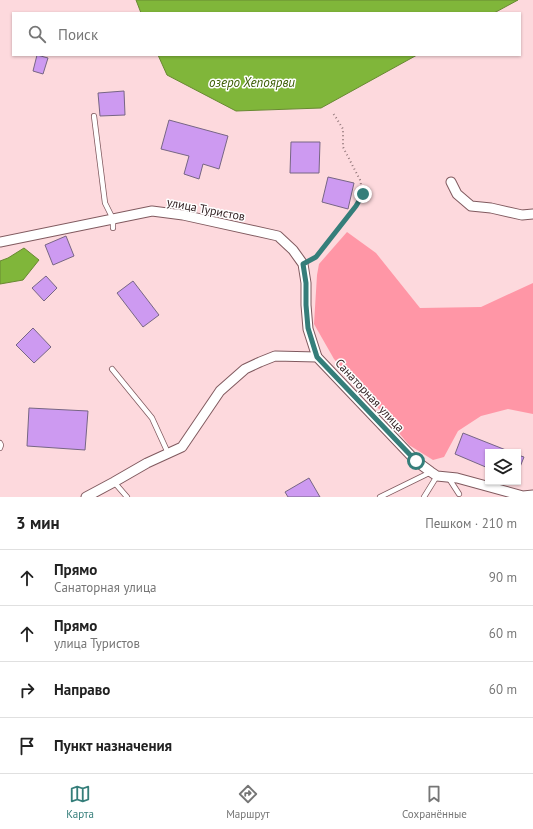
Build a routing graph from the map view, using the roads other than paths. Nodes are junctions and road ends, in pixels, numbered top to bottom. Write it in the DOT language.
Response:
graph roads {
  1 [pos="94,116"];
  2 [pos="451,182"];
  3 [pos="533,214"];
  4 [pos="113,224"];
  5 [pos="0,242"];
  6 [pos="317,357"];
  7 [pos="112,369"];
  8 [pos="0,443"];
  9 [pos="0,448"];
  10 [pos="168,453"];
  11 [pos="434,474"];
  12 [pos="447,476"];
  13 [pos="114,482"];
  14 [pos="459,494"];
  15 [pos="533,496"];
  16 [pos="86,497"];
  17 [pos="127,497"];
  18 [pos="380,497"];
  19 [pos="424,497"];
  1 -- 4 [label="lane"];
  2 -- 3 [label="street"];
  4 -- 5 [label="street, улица Туристов"];
  4 -- 6 [label="street, улица Туристов"];
  6 -- 10 [label="street, Санаторная улица"];
  6 -- 11 [label="street, Санаторная улица"];
  7 -- 10 [label="lane"];
  8 -- 9 [label="lane"];
  10 -- 13 [label="street, Санаторная улица"];
  11 -- 12 [label="street"];
  11 -- 18 [label="lane"];
  11 -- 19 [label="lane"];
  12 -- 14 [label="lane"];
  12 -- 15 [label="street"];
  13 -- 16 [label="street, Санаторная улица"];
  13 -- 17 [label="lane"];
}
